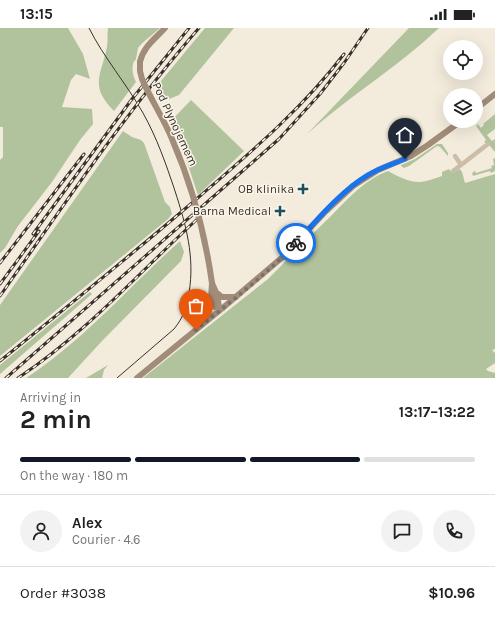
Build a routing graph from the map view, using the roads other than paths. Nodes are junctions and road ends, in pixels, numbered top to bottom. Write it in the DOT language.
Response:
graph roads {
  1 [pos="165,28"];
  2 [pos="495,94"];
  3 [pos="483,103"];
  4 [pos="452,128"];
  5 [pos="488,144"];
  6 [pos="455,156"];
  7 [pos="461,164"];
  8 [pos="453,171"];
  9 [pos="212,283"];
  10 [pos="217,292"];
  11 [pos="236,297"];
  12 [pos="222,309"];
  13 [pos="204,323"];
  14 [pos="137,378"];
  1 -- 9 [label="main road, Pod Plynojemem, bridge"];
  2 -- 3 [label="main road"];
  4 -- 11 [label="main road"];
  5 -- 7 [label="street"];
  6 -- 7 [label="street"];
  7 -- 8 [label="street"];
  9 -- 10 [label="main road"];
  9 -- 12 [label="main road"];
  9 -- 13 [label="main road"];
  10 -- 11 [label="main road"];
  10 -- 12 [label="main road"];
  11 -- 12 [label="main road"];
  12 -- 13 [label="main road"];
  13 -- 14 [label="main road"];
}
